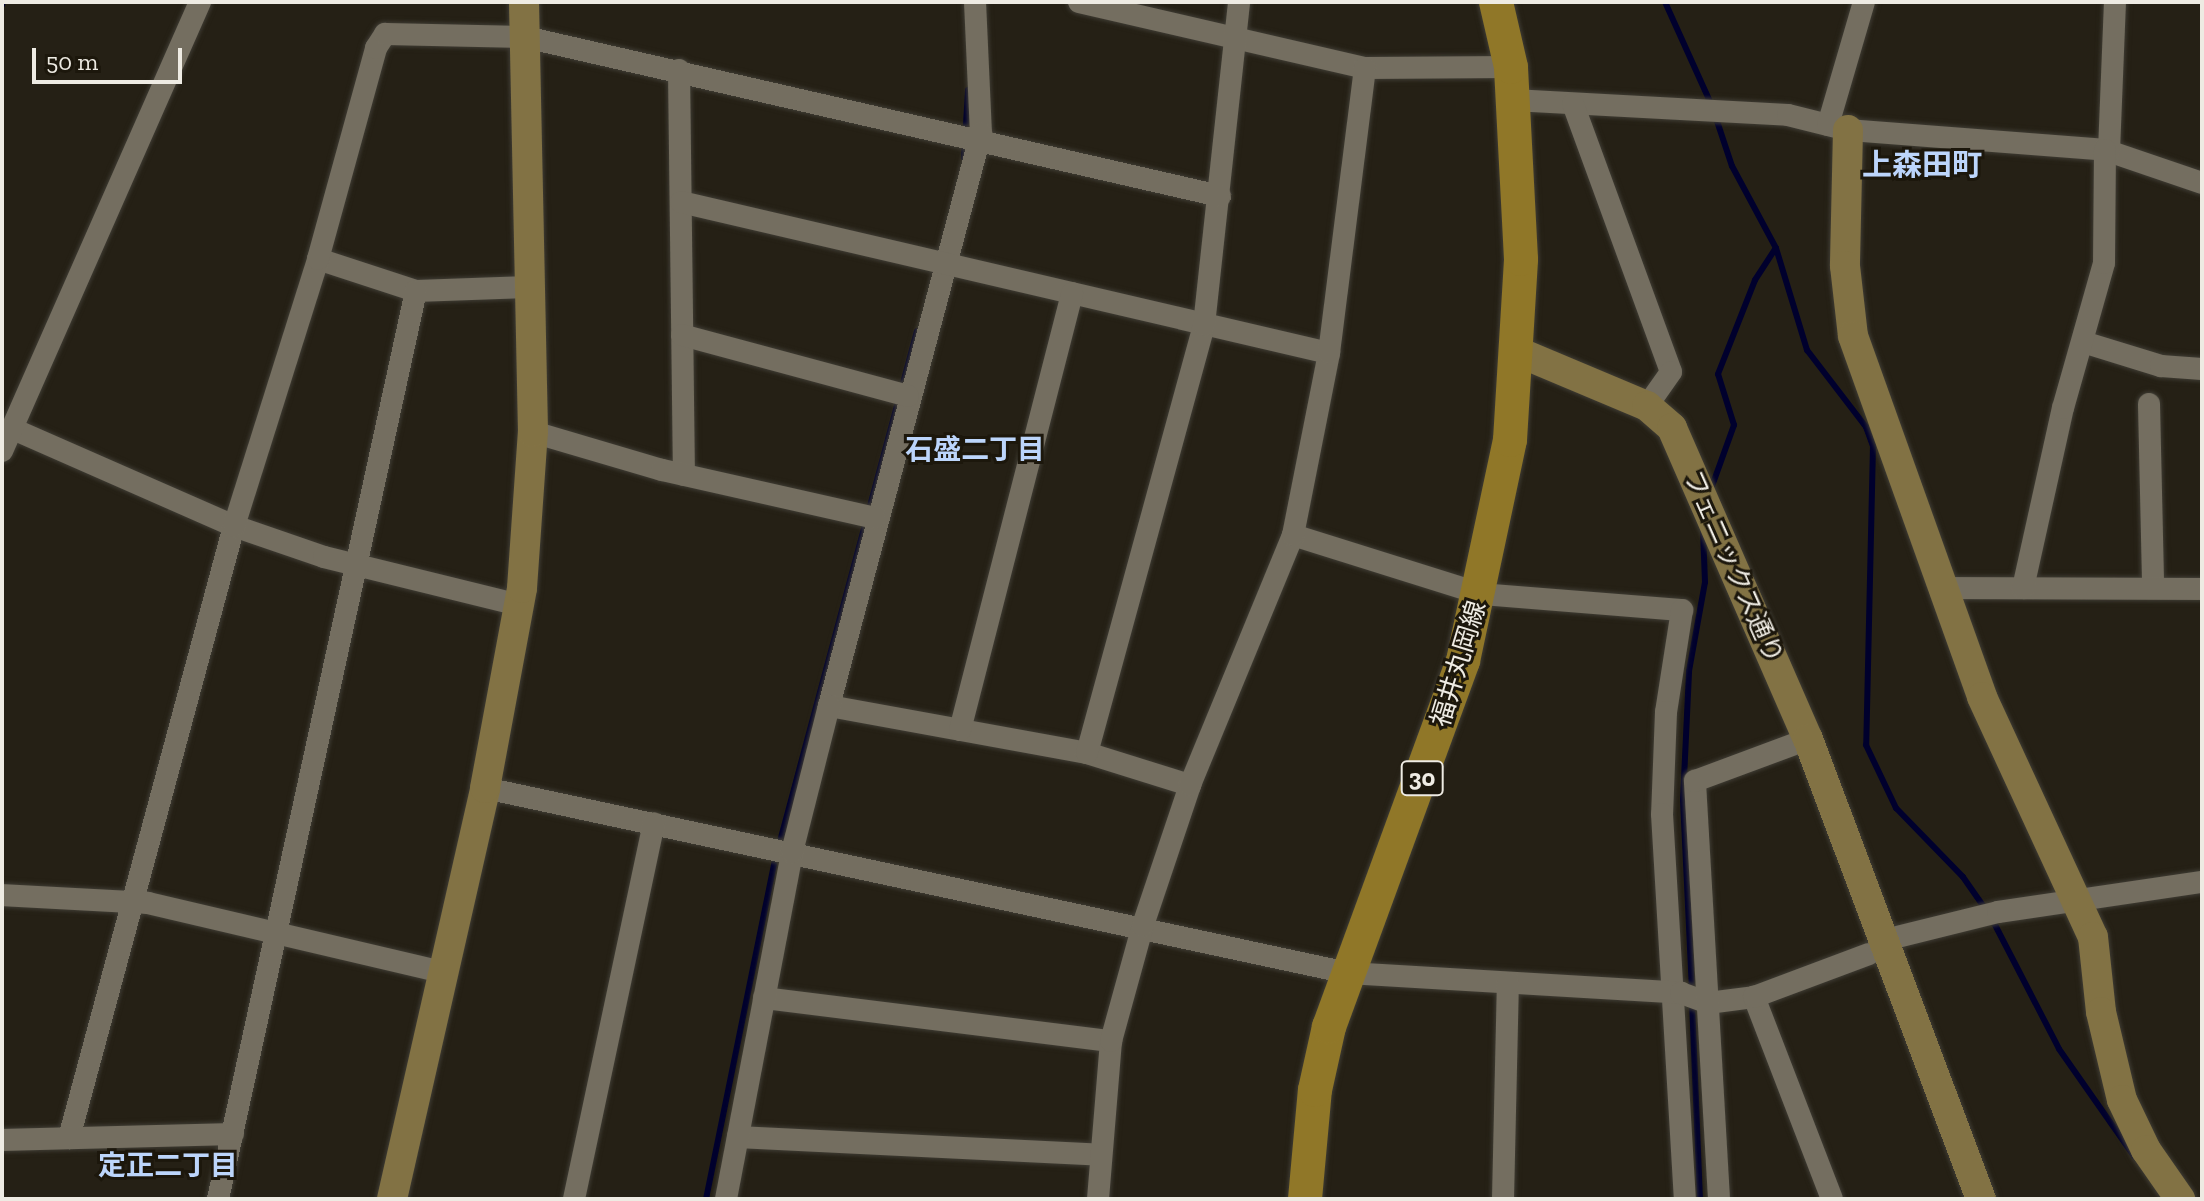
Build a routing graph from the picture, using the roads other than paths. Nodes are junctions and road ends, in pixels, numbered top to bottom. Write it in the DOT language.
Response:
graph roads {
  1 [pos="200,2"];
  2 [pos="524,2"];
  3 [pos="975,2"];
  4 [pos="1079,2"];
  5 [pos="1239,2"];
  6 [pos="1496,2"];
  7 [pos="1864,2"];
  8 [pos="2115,2"];
  9 [pos="1237,35"];
  10 [pos="525,37"];
  11 [pos="1365,68"];
  12 [pos="679,70"];
  13 [pos="1512,83"];
  14 [pos="1573,104"];
  15 [pos="1838,128"];
  16 [pos="978,143"];
  17 [pos="2107,150"];
  18 [pos="2202,183"];
  19 [pos="1220,196"];
  20 [pos="681,202"];
  21 [pos="318,259"];
  22 [pos="944,263"];
  23 [pos="528,287"];
  24 [pos="416,291"];
  25 [pos="1072,293"];
  26 [pos="1204,325"];
  27 [pos="682,335"];
  28 [pos="2083,342"];
  29 [pos="1516,351"];
  30 [pos="1329,353"];
  31 [pos="2202,369"];
  32 [pos="908,396"];
  33 [pos="2149,404"];
  34 [pos="1647,406"];
  35 [pos="13,429"];
  36 [pos="533,432"];
  37 [pos="2,451"];
  38 [pos="684,475"];
  39 [pos="875,518"];
  40 [pos="234,526"];
  41 [pos="1293,535"];
  42 [pos="359,565"];
  43 [pos="2153,587"];
  44 [pos="1945,588"];
  45 [pos="2023,588"];
  46 [pos="2202,589"];
  47 [pos="1481,594"];
  48 [pos="519,605"];
  49 [pos="829,706"];
  50 [pos="960,730"];
  51 [pos="1808,739"];
  52 [pos="1087,753"];
  53 [pos="1190,785"];
  54 [pos="485,788"];
  55 [pos="654,823"];
  56 [pos="792,852"];
  57 [pos="2202,882"];
  58 [pos="2,895"];
  59 [pos="2078,898"];
  60 [pos="130,902"];
  61 [pos="1143,925"];
  62 [pos="278,931"];
  63 [pos="1877,947"];
  64 [pos="442,972"];
  65 [pos="1348,973"];
  66 [pos="1508,983"];
  67 [pos="1691,997"];
  68 [pos="1754,997"];
  69 [pos="764,998"];
  70 [pos="1111,1041"];
  71 [pos="233,1134"];
  72 [pos="738,1137"];
  73 [pos="69,1138"];
  74 [pos="2,1140"];
  75 [pos="1101,1155"];
  76 [pos="218,1199"];
  77 [pos="392,1199"];
  78 [pos="574,1199"];
  79 [pos="726,1199"];
  80 [pos="1098,1199"];
  81 [pos="1305,1199"];
  82 [pos="1503,1199"];
  83 [pos="1685,1199"];
  84 [pos="1719,1199"];
  85 [pos="1832,1199"];
  86 [pos="1981,1199"];
  87 [pos="2180,1199"];
  1 -- 35 [label="street"];
  2 -- 10 [label="street"];
  3 -- 16 [label="street"];
  4 -- 9 [label="street"];
  5 -- 9 [label="street"];
  6 -- 13 [label="main road, 30"];
  7 -- 15 [label="street"];
  8 -- 17 [label="street"];
  9 -- 11 [label="street"];
  9 -- 19 [label="street"];
  10 -- 12 [label="street"];
  10 -- 21 [label="street"];
  10 -- 23 [label="street"];
  11 -- 13 [label="street"];
  11 -- 30 [label="street"];
  12 -- 16 [label="street"];
  12 -- 20 [label="street"];
  13 -- 14 [label="street"];
  13 -- 29 [label="main road, 30"];
  14 -- 15 [label="street"];
  14 -- 34 [label="street"];
  15 -- 17 [label="street"];
  15 -- 44 [label="street"];
  16 -- 19 [label="street"];
  16 -- 22 [label="street"];
  17 -- 18 [label="street"];
  17 -- 28 [label="street"];
  19 -- 26 [label="street"];
  20 -- 22 [label="street"];
  20 -- 27 [label="street"];
  21 -- 24 [label="street"];
  21 -- 40 [label="street"];
  22 -- 25 [label="street"];
  22 -- 32 [label="street"];
  23 -- 24 [label="street"];
  23 -- 36 [label="street"];
  24 -- 42 [label="street"];
  25 -- 26 [label="street"];
  25 -- 50 [label="street"];
  26 -- 30 [label="street"];
  26 -- 52 [label="street"];
  27 -- 32 [label="street"];
  27 -- 38 [label="street"];
  28 -- 31 [label="street"];
  28 -- 45 [label="street"];
  29 -- 34 [label="street, フェニックス通り"];
  29 -- 47 [label="main road, 福井丸岡線 / 30"];
  30 -- 41 [label="street"];
  32 -- 39 [label="street"];
  33 -- 43 [label="street"];
  34 -- 51 [label="street, フェニックス通り"];
  35 -- 37 [label="street"];
  35 -- 40 [label="street"];
  36 -- 38 [label="street"];
  36 -- 48 [label="street"];
  38 -- 39 [label="street"];
  39 -- 49 [label="street"];
  40 -- 42 [label="street"];
  40 -- 60 [label="street"];
  41 -- 47 [label="street"];
  41 -- 53 [label="street"];
  42 -- 48 [label="street"];
  42 -- 62 [label="street"];
  43 -- 45 [label="street"];
  43 -- 46 [label="street"];
  44 -- 45 [label="street"];
  44 -- 59 [label="street"];
  47 -- 65 [label="main road, 福井丸岡線 / 30"];
  47 -- 67 [label="street"];
  48 -- 54 [label="street"];
  49 -- 50 [label="street"];
  49 -- 56 [label="street"];
  50 -- 52 [label="street"];
  51 -- 63 [label="street, フェニックス通り"];
  51 -- 67 [label="street"];
  52 -- 53 [label="street"];
  53 -- 61 [label="street"];
  54 -- 55 [label="street"];
  54 -- 64 [label="street"];
  55 -- 56 [label="street"];
  55 -- 78 [label="street"];
  56 -- 61 [label="street"];
  56 -- 69 [label="street"];
  57 -- 59 [label="street"];
  58 -- 60 [label="street"];
  59 -- 63 [label="street"];
  59 -- 87 [label="street"];
  60 -- 62 [label="street"];
  60 -- 73 [label="street"];
  61 -- 65 [label="street"];
  61 -- 70 [label="street"];
  62 -- 64 [label="street"];
  62 -- 71 [label="street"];
  63 -- 68 [label="street"];
  63 -- 86 [label="street, フェニックス通り"];
  64 -- 77 [label="street"];
  65 -- 66 [label="street"];
  65 -- 81 [label="main road, 福井丸岡線 / 30"];
  66 -- 67 [label="street"];
  66 -- 82 [label="street"];
  67 -- 68 [label="street"];
  67 -- 83 [label="street"];
  67 -- 84 [label="street"];
  68 -- 85 [label="street"];
  69 -- 70 [label="street"];
  69 -- 72 [label="street"];
  70 -- 75 [label="street"];
  71 -- 73 [label="street"];
  71 -- 76 [label="street"];
  72 -- 75 [label="street"];
  72 -- 79 [label="street"];
  73 -- 74 [label="street"];
  75 -- 80 [label="street"];
}
